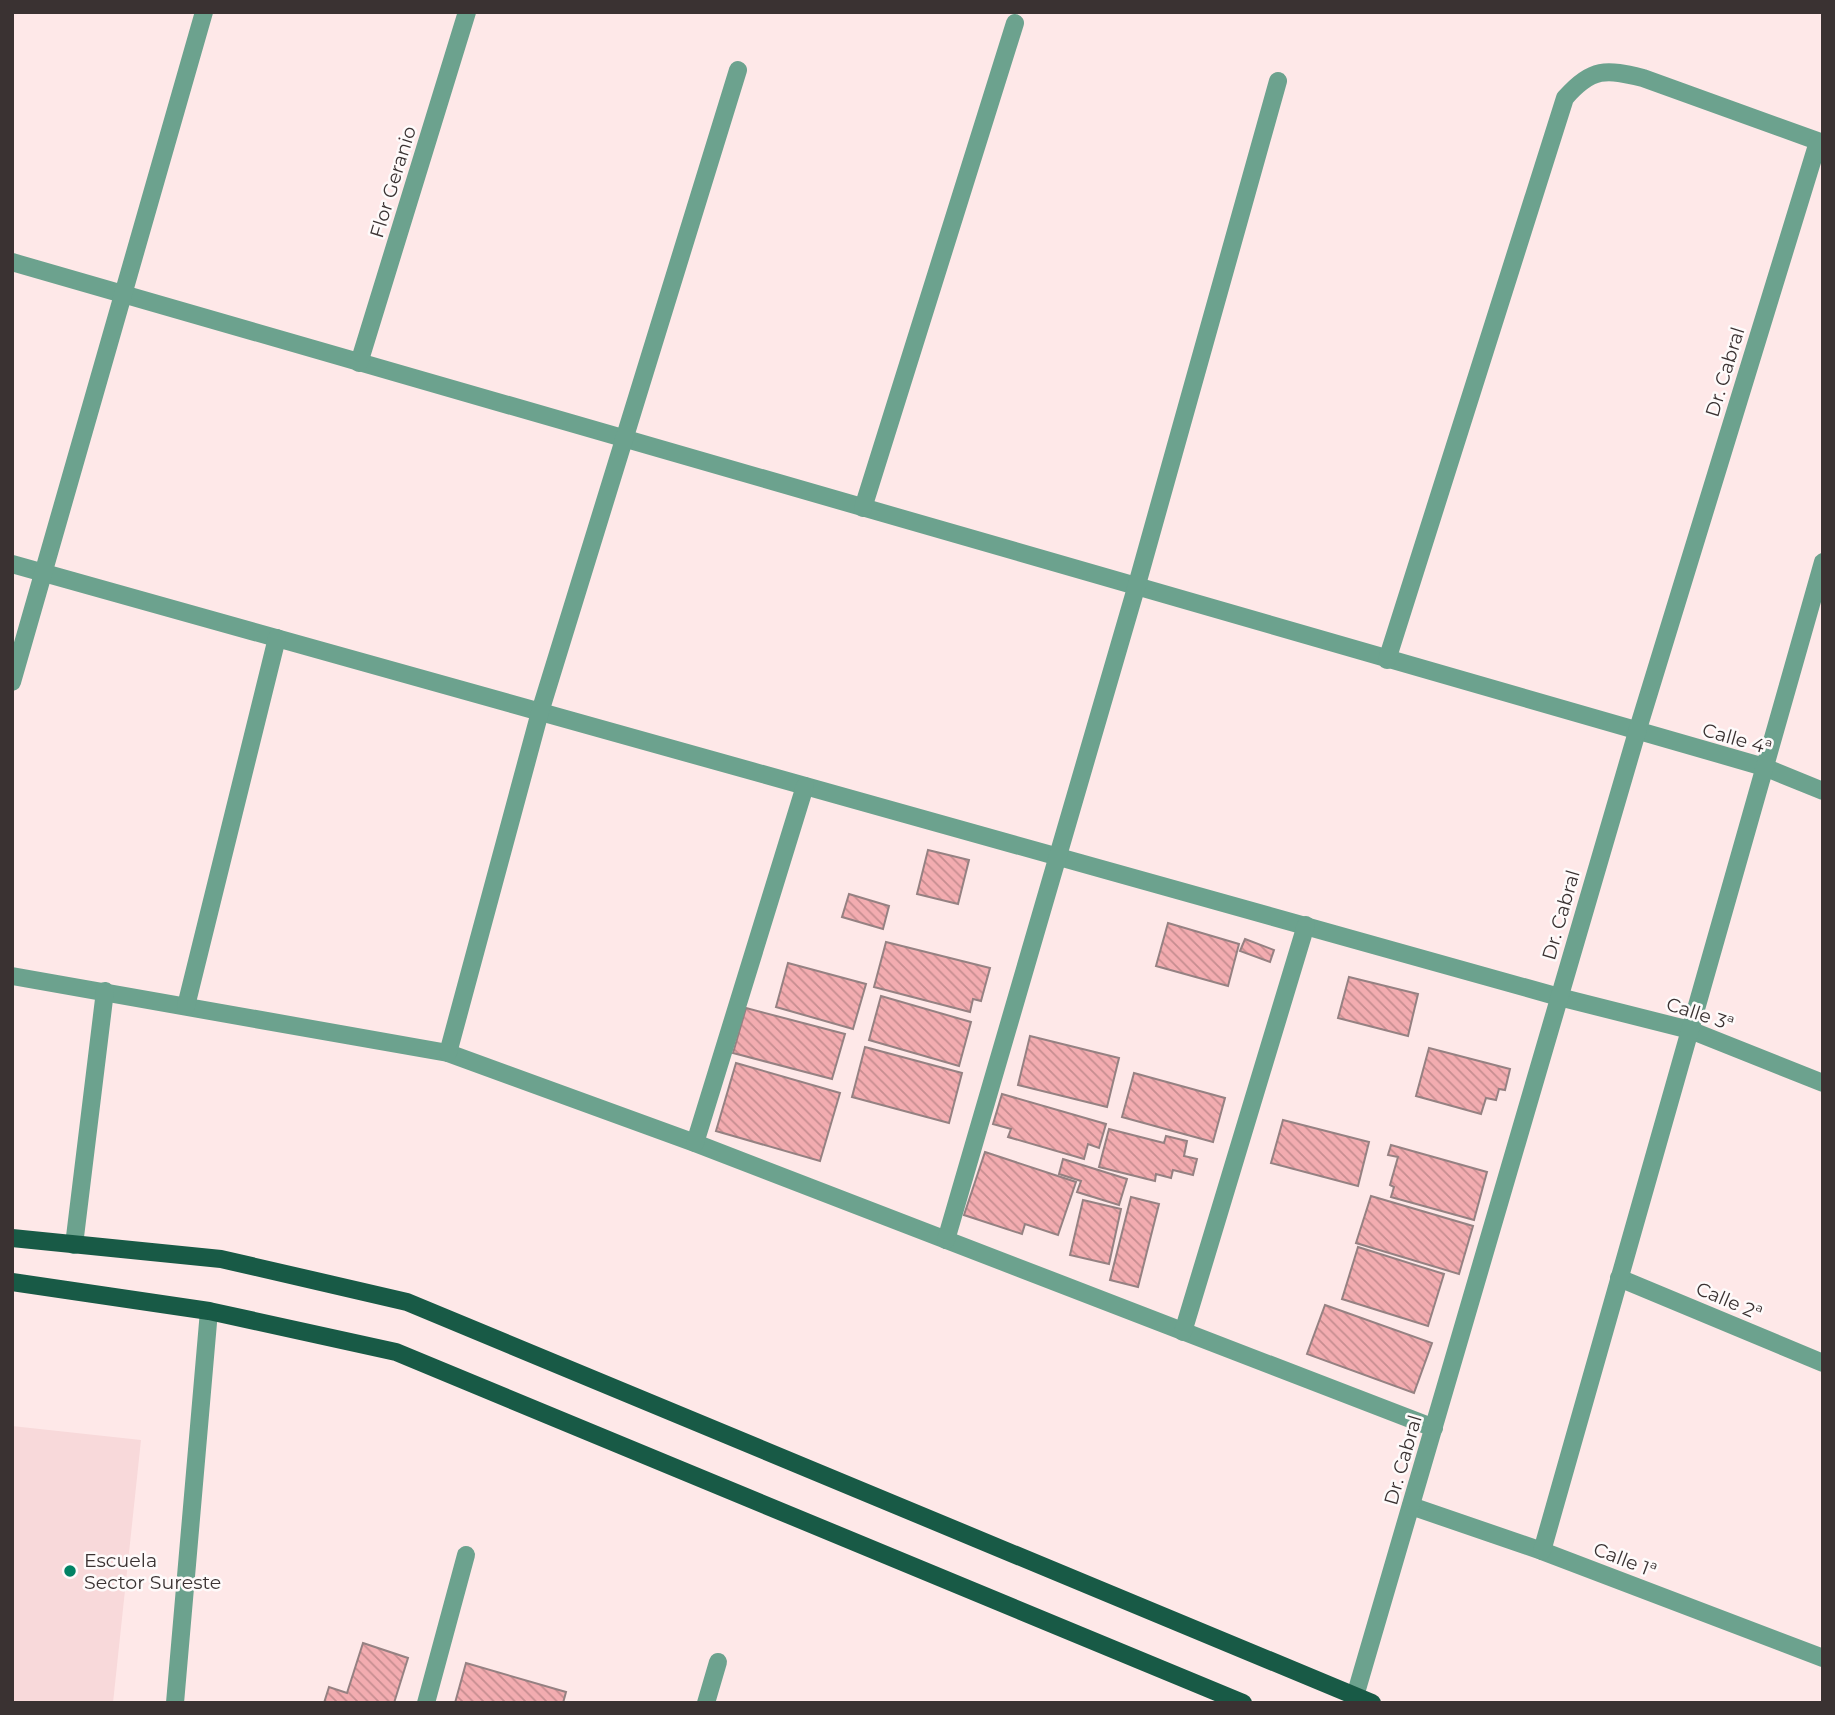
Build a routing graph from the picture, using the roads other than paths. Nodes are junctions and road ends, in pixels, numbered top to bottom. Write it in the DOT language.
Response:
graph roads {
  1 [pos="204,12"];
  2 [pos="467,12"];
  3 [pos="1015,23"];
  4 [pos="738,70"];
  5 [pos="1278,81"];
  6 [pos="1820,143"];
  7 [pos="12,262"];
  8 [pos="121,295"];
  9 [pos="359,363"];
  10 [pos="623,441"];
  11 [pos="863,508"];
  12 [pos="1823,562"];
  13 [pos="12,565"];
  14 [pos="43,573"];
  15 [pos="1136,587"];
  16 [pos="277,638"];
  17 [pos="1387,660"];
  18 [pos="12,682"];
  19 [pos="540,712"];
  20 [pos="1637,732"];
  21 [pos="1764,767"];
  22 [pos="805,786"];
  23 [pos="1823,791"];
  24 [pos="1057,856"];
  25 [pos="1306,925"];
  26 [pos="12,976"];
  27 [pos="105,991"];
  28 [pos="1559,996"];
  29 [pos="186,1006"];
  30 [pos="1690,1030"];
  31 [pos="448,1054"];
  32 [pos="1823,1083"];
  33 [pos="695,1143"];
  34 [pos="12,1238"];
  35 [pos="946,1240"];
  36 [pos="74,1245"];
  37 [pos="1619,1278"];
  38 [pos="12,1282"];
  39 [pos="209,1311"];
  40 [pos="1183,1332"];
  41 [pos="1823,1363"];
  42 [pos="1434,1428"];
  43 [pos="1411,1506"];
  44 [pos="1542,1551"];
  45 [pos="466,1555"];
  46 [pos="1823,1658"];
  47 [pos="719,1661"];
  48 [pos="1360,1701"];
  49 [pos="175,1703"];
  50 [pos="426,1703"];
  51 [pos="706,1703"];
  52 [pos="1243,1703"];
  1 -- 8 [label="street"];
  2 -- 9 [label="street, Flor Geranio"];
  3 -- 11 [label="street"];
  4 -- 10 [label="street"];
  5 -- 15 [label="street"];
  6 -- 17 [label="street"];
  6 -- 20 [label="street, Dr. Cabral"];
  7 -- 8 [label="street, Calle 4ª"];
  8 -- 9 [label="street, Calle 4ª"];
  8 -- 14 [label="street"];
  9 -- 10 [label="street, Calle 4ª"];
  10 -- 11 [label="street, Calle 4ª"];
  10 -- 19 [label="street"];
  11 -- 15 [label="street, Calle 4ª"];
  12 -- 21 [label="street"];
  13 -- 14 [label="street, Calle 3ª"];
  14 -- 16 [label="street, Calle 3ª"];
  14 -- 18 [label="street"];
  15 -- 17 [label="street, Calle 4ª"];
  15 -- 24 [label="street"];
  16 -- 19 [label="street, Calle 3ª"];
  16 -- 29 [label="street"];
  17 -- 20 [label="street, Calle 4ª"];
  19 -- 22 [label="street, Calle 3ª"];
  19 -- 31 [label="street"];
  20 -- 21 [label="street, Calle 4ª"];
  20 -- 28 [label="street, Dr. Cabral"];
  21 -- 23 [label="street, Calle 4ª"];
  21 -- 30 [label="street"];
  22 -- 24 [label="street, Calle 3ª"];
  22 -- 33 [label="street"];
  24 -- 25 [label="street, Calle 3ª"];
  24 -- 35 [label="street"];
  25 -- 28 [label="street, Calle 3ª"];
  25 -- 40 [label="street"];
  26 -- 27 [label="street"];
  27 -- 29 [label="street"];
  27 -- 36 [label="street"];
  28 -- 30 [label="street, Calle 3ª"];
  28 -- 42 [label="street, Dr. Cabral"];
  29 -- 31 [label="street"];
  30 -- 32 [label="street, Calle 3ª"];
  30 -- 37 [label="street"];
  31 -- 33 [label="street"];
  33 -- 35 [label="street"];
  34 -- 36 [label="main road"];
  35 -- 40 [label="street"];
  36 -- 48 [label="main road"];
  37 -- 41 [label="street, Calle 2ª"];
  37 -- 44 [label="street"];
  38 -- 39 [label="main road"];
  39 -- 49 [label="street"];
  39 -- 52 [label="main road"];
  40 -- 42 [label="street"];
  42 -- 43 [label="street, Dr. Cabral"];
  43 -- 44 [label="street, Calle 1ª"];
  43 -- 48 [label="street, Dr. Cabral"];
  44 -- 46 [label="street, Calle 1ª"];
  45 -- 50 [label="street"];
  47 -- 51 [label="street"];
}
